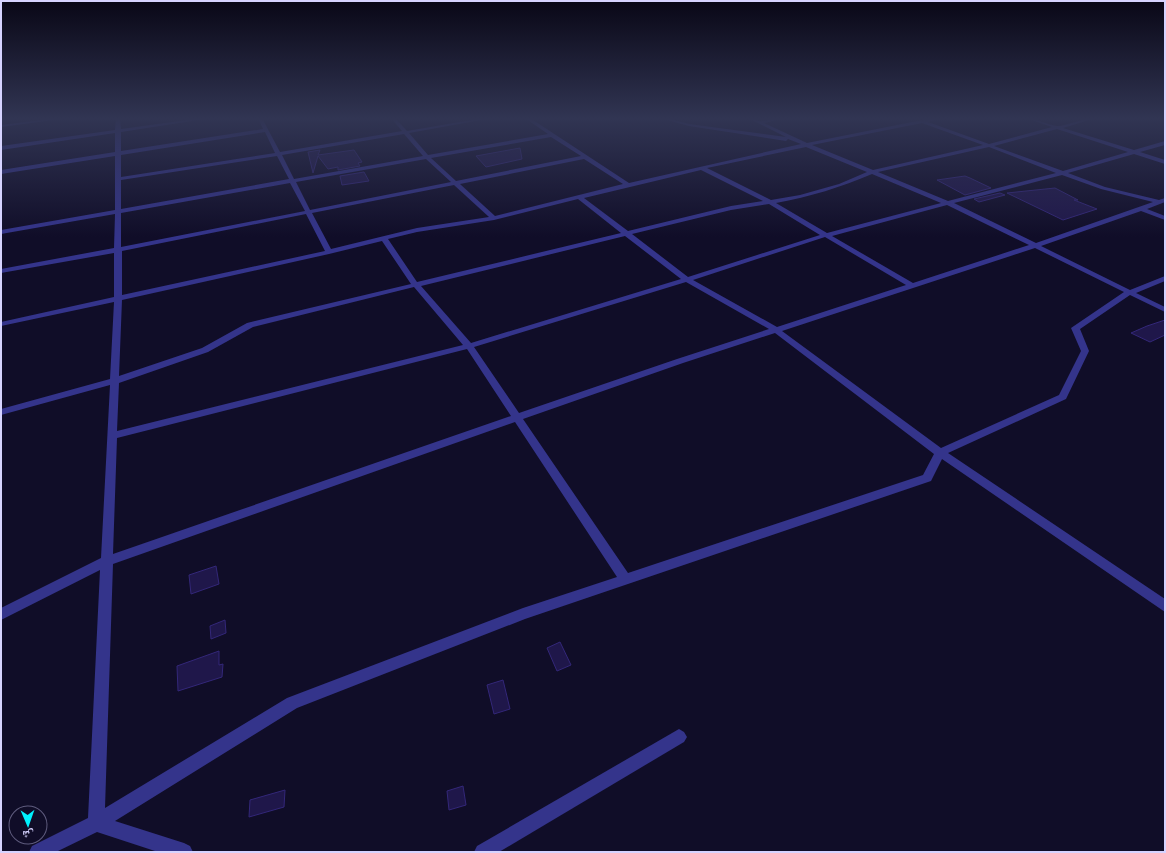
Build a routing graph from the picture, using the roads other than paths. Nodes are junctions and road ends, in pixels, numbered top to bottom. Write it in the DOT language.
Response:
graph roads {
  1 [pos="89,158"];
  2 [pos="119,158"];
  3 [pos="254,158"];
  4 [pos="281,158"];
  5 [pos="416,158"];
  6 [pos="428,158"];
  7 [pos="575,158"];
  8 [pos="587,158"];
  9 [pos="748,158"];
  10 [pos="837,158"];
  11 [pos="935,158"];
  12 [pos="1020,158"];
  13 [pos="1114,158"];
  14 [pos="1152,158"];
  15 [pos="1165,162"];
  16 [pos="702,168"];
  17 [pos="1,172"];
  18 [pos="872,172"];
  19 [pos="1062,173"];
  20 [pos="118,179"];
  21 [pos="292,180"];
  22 [pos="455,182"];
  23 [pos="628,185"];
  24 [pos="579,197"];
  25 [pos="1162,201"];
  26 [pos="770,202"];
  27 [pos="948,204"];
  28 [pos="1141,209"];
  29 [pos="117,211"];
  30 [pos="308,211"];
  31 [pos="494,218"];
  32 [pos="1165,218"];
  33 [pos="1,232"];
  34 [pos="625,234"];
  35 [pos="826,235"];
  36 [pos="384,238"];
  37 [pos="1034,246"];
  38 [pos="118,250"];
  39 [pos="329,252"];
  40 [pos="1,271"];
  41 [pos="1165,278"];
  42 [pos="687,280"];
  43 [pos="415,284"];
  44 [pos="912,286"];
  45 [pos="1128,293"];
  46 [pos="118,298"];
  47 [pos="1165,310"];
  48 [pos="1,324"];
  49 [pos="776,330"];
  50 [pos="469,346"];
  51 [pos="114,381"];
  52 [pos="1,412"];
  53 [pos="518,417"];
  54 [pos="112,436"];
  55 [pos="940,453"];
  56 [pos="107,561"];
  57 [pos="626,580"];
  58 [pos="1165,606"];
  59 [pos="1,614"];
  60 [pos="679,736"];
  61 [pos="96,823"];
  62 [pos="38,852"];
  63 [pos="184,852"];
  64 [pos="484,852"];
  1 -- 17 [label="street"];
  2 -- 20 [label="street"];
  3 -- 20 [label="street"];
  4 -- 21 [label="street"];
  5 -- 21 [label="street"];
  6 -- 22 [label="street"];
  7 -- 22 [label="street"];
  8 -- 23 [label="street"];
  9 -- 16 [label="street"];
  10 -- 18 [label="street"];
  11 -- 18 [label="street"];
  12 -- 19 [label="street"];
  13 -- 19 [label="street"];
  14 -- 15 [label="street"];
  16 -- 23 [label="street"];
  16 -- 26 [label="street"];
  18 -- 26 [label="street"];
  18 -- 27 [label="street"];
  19 -- 25 [label="street"];
  19 -- 27 [label="street"];
  20 -- 29 [label="street"];
  21 -- 29 [label="street"];
  21 -- 30 [label="street"];
  22 -- 30 [label="street"];
  22 -- 31 [label="street"];
  23 -- 24 [label="street"];
  24 -- 31 [label="street"];
  24 -- 34 [label="street"];
  25 -- 28 [label="street"];
  26 -- 34 [label="street"];
  26 -- 35 [label="street"];
  27 -- 35 [label="street"];
  27 -- 37 [label="street"];
  28 -- 32 [label="street"];
  28 -- 37 [label="street"];
  29 -- 33 [label="street"];
  29 -- 38 [label="street"];
  30 -- 38 [label="street"];
  30 -- 39 [label="street"];
  31 -- 36 [label="street"];
  34 -- 42 [label="street"];
  34 -- 43 [label="street"];
  35 -- 42 [label="street"];
  35 -- 44 [label="street"];
  36 -- 39 [label="street"];
  36 -- 43 [label="street"];
  37 -- 44 [label="street"];
  37 -- 45 [label="street"];
  38 -- 40 [label="street"];
  38 -- 46 [label="street"];
  39 -- 46 [label="street"];
  41 -- 45 [label="street"];
  42 -- 49 [label="street"];
  42 -- 50 [label="street"];
  43 -- 50 [label="street"];
  43 -- 51 [label="street"];
  44 -- 49 [label="street"];
  45 -- 47 [label="street"];
  45 -- 55 [label="street"];
  46 -- 48 [label="street"];
  46 -- 51 [label="street"];
  49 -- 53 [label="street"];
  49 -- 55 [label="street"];
  50 -- 53 [label="street"];
  50 -- 54 [label="street"];
  51 -- 52 [label="street"];
  51 -- 54 [label="street"];
  53 -- 56 [label="street"];
  53 -- 57 [label="street"];
  54 -- 56 [label="street"];
  55 -- 57 [label="street"];
  55 -- 58 [label="street"];
  56 -- 59 [label="street"];
  56 -- 61 [label="street"];
  57 -- 61 [label="street"];
  60 -- 64 [label="street"];
  61 -- 62 [label="street"];
  61 -- 63 [label="street"];
}
